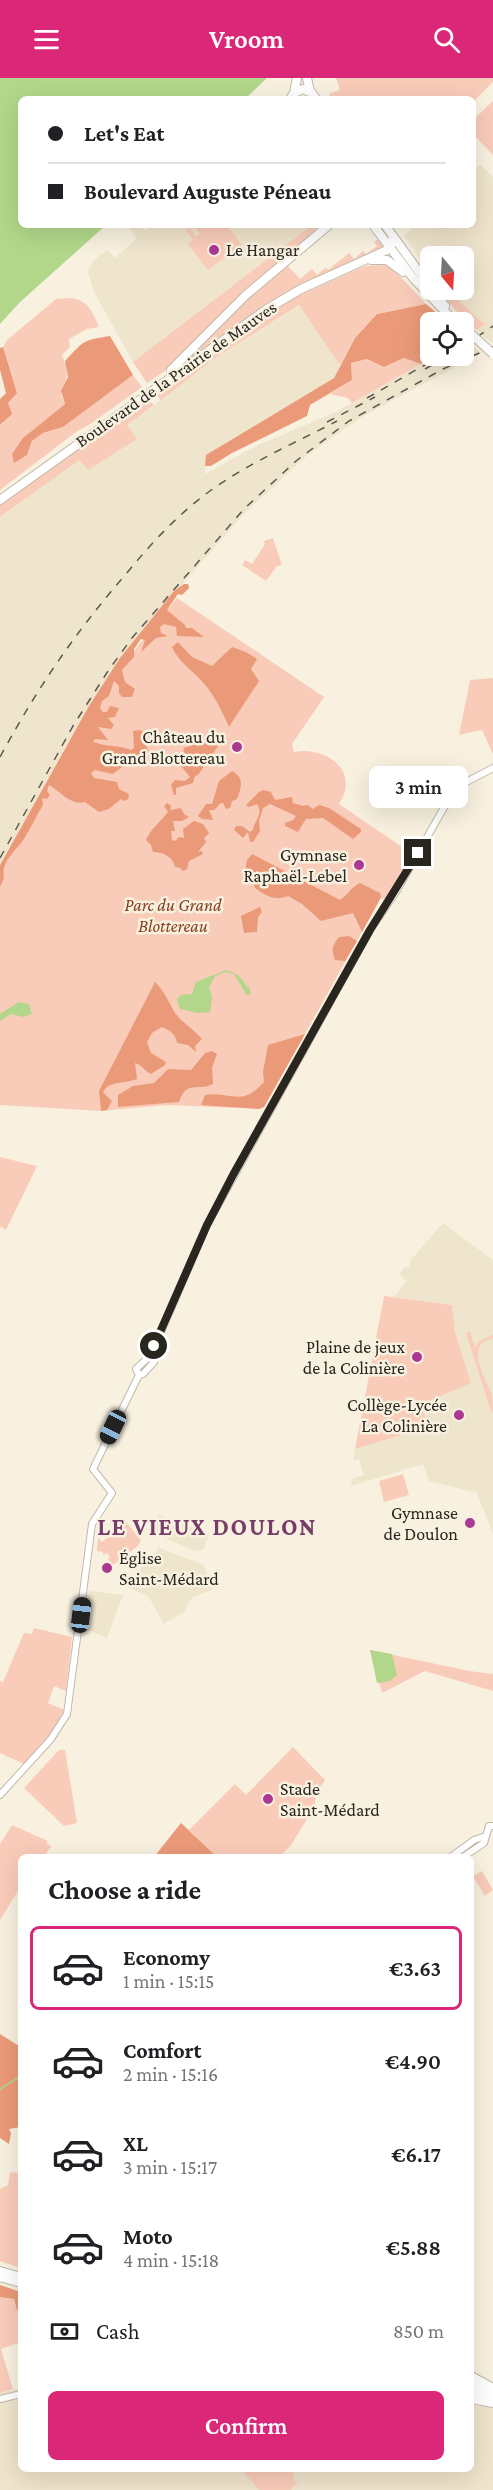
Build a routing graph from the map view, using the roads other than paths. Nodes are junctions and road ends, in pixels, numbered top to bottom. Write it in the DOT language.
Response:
graph roads {
  1 [pos="297,78"];
  2 [pos="308,78"];
  3 [pos="310,91"];
  4 [pos="292,96"];
  5 [pos="314,96"];
  6 [pos="325,228"];
  7 [pos="375,228"];
  8 [pos="387,229"];
  9 [pos="389,248"];
  10 [pos="411,261"];
  11 [pos="400,262"];
  12 [pos="361,263"];
  13 [pos="420,273"];
  14 [pos="441,300"];
  15 [pos="439,306"];
  16 [pos="445,312"];
  17 [pos="451,312"];
  18 [pos="474,336"];
  19 [pos="493,354"];
  20 [pos="155,385"];
  21 [pos="138,397"];
  22 [pos="0,494"];
  23 [pos="0,500"];
  24 [pos="493,768"];
  25 [pos="0,1795"];
  26 [pos="493,1826"];
  27 [pos="486,1836"];
  28 [pos="455,1854"];
  29 [pos="468,1854"];
  30 [pos="0,2271"];
  31 [pos="18,2276"];
  32 [pos="0,2277"];
  33 [pos="18,2282"];
  34 [pos="474,2378"];
  35 [pos="474,2386"];
  36 [pos="493,2390"];
  37 [pos="474,2393"];
  38 [pos="18,2395"];
  39 [pos="0,2399"];
  40 [pos="474,2399"];
  41 [pos="493,2401"];
  1 -- 4 [label="main road"];
  2 -- 3 [label="main road"];
  3 -- 4 [label="main road"];
  3 -- 5 [label="main road"];
  6 -- 20 [label="main road, Boulevard de la Prairie de Mauves"];
  7 -- 9 [label="main road"];
  8 -- 9 [label="main road"];
  8 -- 10 [label="main road"];
  9 -- 11 [label="main road"];
  9 -- 12 [label="main road, Boulevard de la Prairie de Mauves"];
  10 -- 11 [label="main road"];
  10 -- 13 [label="main road"];
  11 -- 15 [label="main road"];
  12 -- 15 [label="main road, Boulevard de la Prairie de Mauves"];
  12 -- 20 [label="main road, Boulevard de la Prairie de Mauves"];
  14 -- 17 [label="main road"];
  15 -- 16 [label="main road"];
  18 -- 19 [label="main road, bridge"];
  20 -- 21 [label="main road, Boulevard de la Prairie de Mauves"];
  21 -- 22 [label="main road, Boulevard de la Prairie de Mauves"];
  21 -- 23 [label="main road, Boulevard de la Prairie de Mauves"];
  24 -- 25 [label="street"];
  26 -- 27 [label="street"];
  27 -- 28 [label="street"];
  27 -- 29 [label="street"];
  30 -- 31 [label="main road"];
  32 -- 33 [label="main road"];
  34 -- 36 [label="main road"];
  35 -- 36 [label="main road"];
  37 -- 41 [label="main road"];
  38 -- 39 [label="street"];
  40 -- 41 [label="main road"];
}
